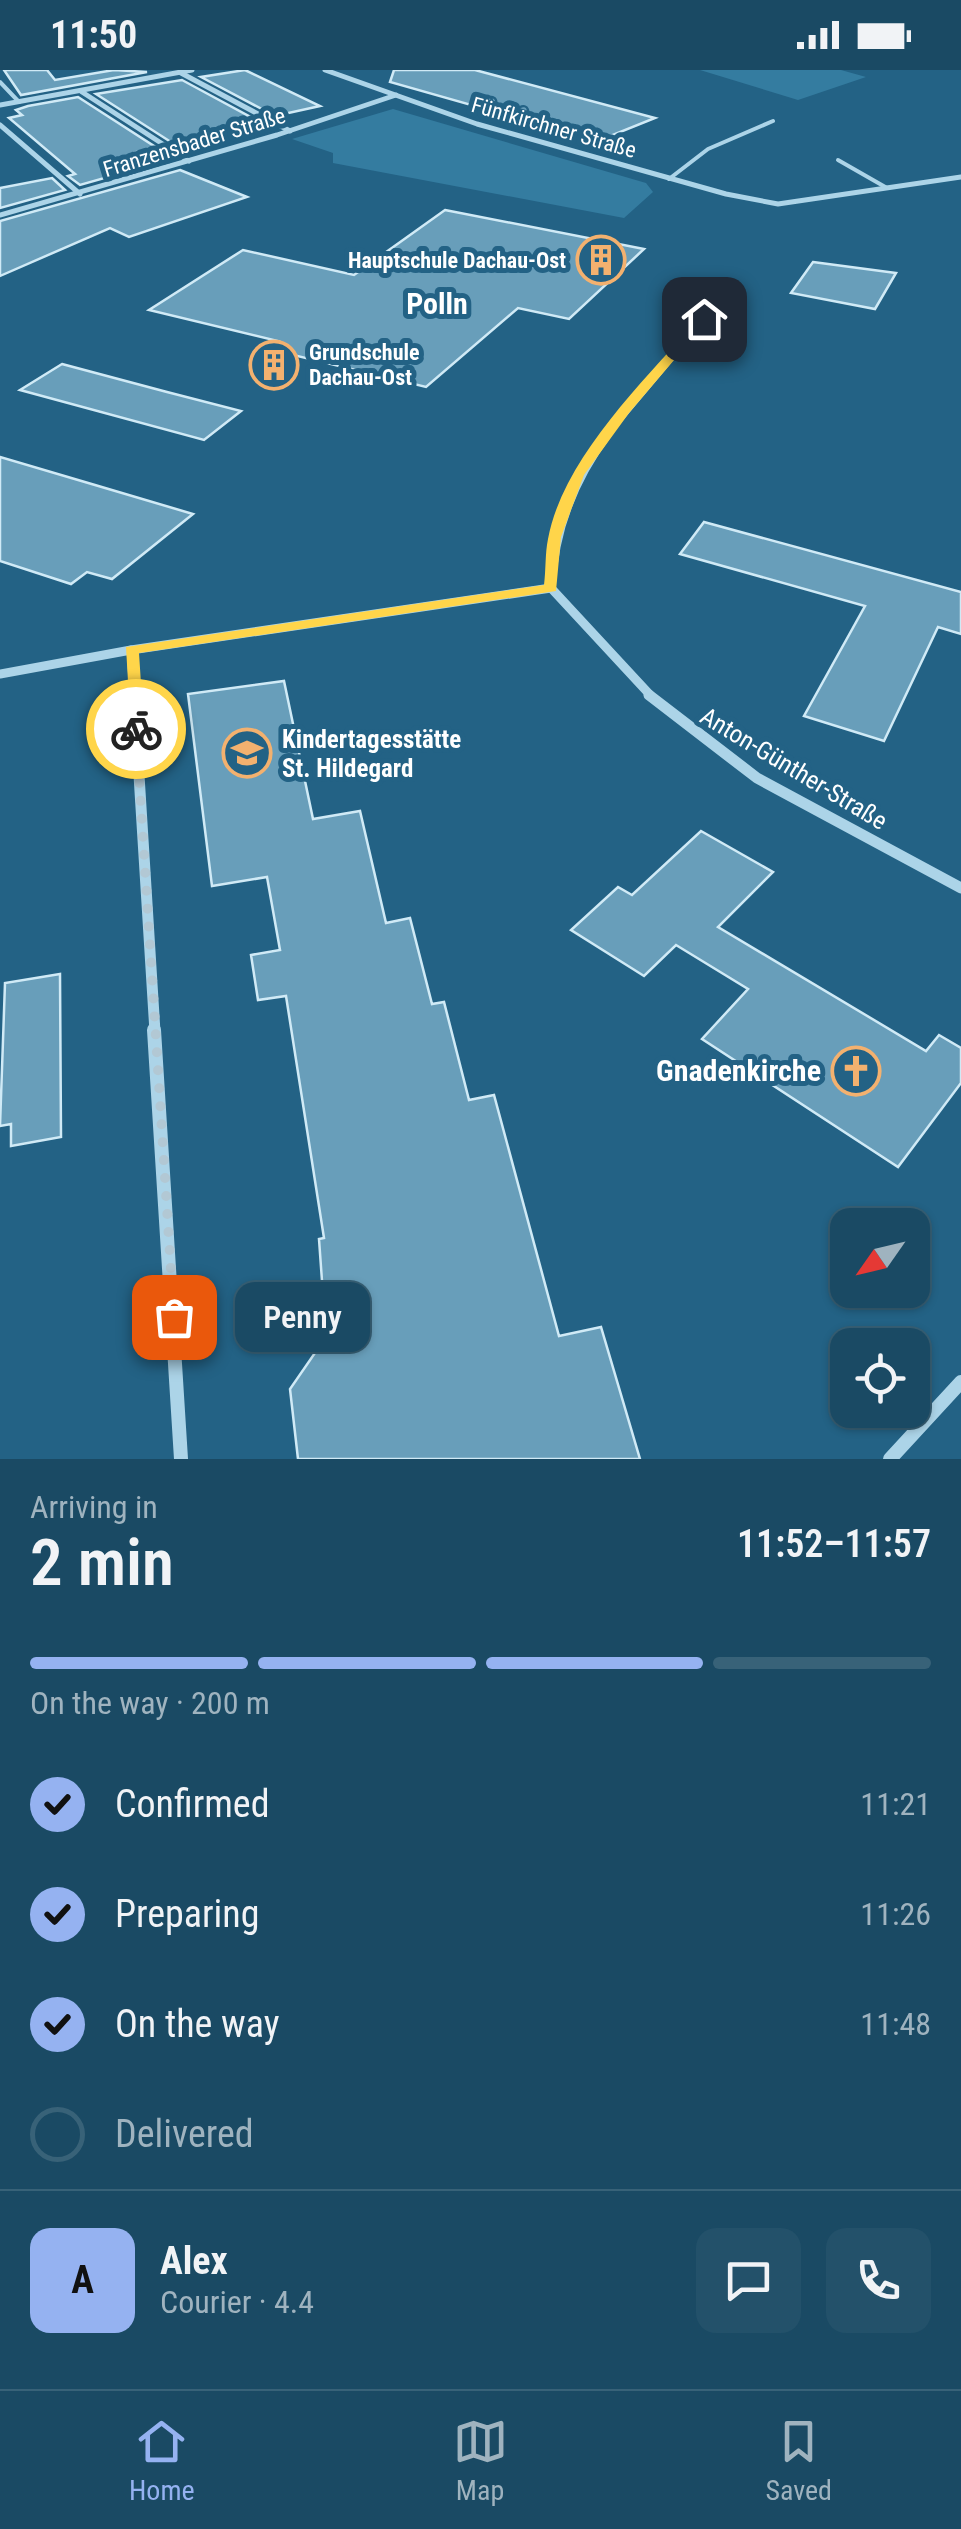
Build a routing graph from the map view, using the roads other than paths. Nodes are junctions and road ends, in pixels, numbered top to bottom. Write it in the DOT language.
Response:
graph roads {
  1 [pos="157,70"];
  2 [pos="192,70"];
  3 [pos="325,70"];
  4 [pos="180,73"];
  5 [pos="166,75"];
  6 [pos="0,82"];
  7 [pos="82,92"];
  8 [pos="396,95"];
  9 [pos="19,102"];
  10 [pos="0,105"];
  11 [pos="773,121"];
  12 [pos="0,125"];
  13 [pos="290,132"];
  14 [pos="838,160"];
  15 [pos="189,161"];
  16 [pos="961,177"];
  17 [pos="670,179"];
  18 [pos="886,188"];
  19 [pos="80,194"];
  20 [pos="0,216"];
  21 [pos="704,319"];
  22 [pos="551,588"];
  23 [pos="131,650"];
  24 [pos="0,674"];
  25 [pos="961,888"];
  26 [pos="961,1382"];
  27 [pos="181,1459"];
  28 [pos="890,1459"];
  1 -- 5 [label="lane"];
  2 -- 4 [label="street"];
  3 -- 8 [label="street, Fünfkirchner Straße"];
  4 -- 5 [label="street"];
  4 -- 13 [label="street"];
  5 -- 7 [label="street"];
  6 -- 9 [label="lane"];
  7 -- 9 [label="street"];
  7 -- 15 [label="street"];
  8 -- 13 [label="street, Franzensbader Straße"];
  8 -- 17 [label="street, Fünfkirchner Straße"];
  9 -- 10 [label="street"];
  11 -- 17 [label="lane"];
  12 -- 19 [label="street"];
  13 -- 15 [label="street, Franzensbader Straße"];
  14 -- 18 [label="lane"];
  15 -- 19 [label="street, Franzensbader Straße"];
  16 -- 18 [label="street"];
  17 -- 18 [label="street, Fünfkirchner Straße"];
  19 -- 20 [label="street, Franzensbader Straße"];
  21 -- 22 [label="street"];
  22 -- 23 [label="street"];
  22 -- 25 [label="street, Anton-Günther-Straße"];
  23 -- 24 [label="street"];
  23 -- 27 [label="street"];
  26 -- 28 [label="street"];
}
